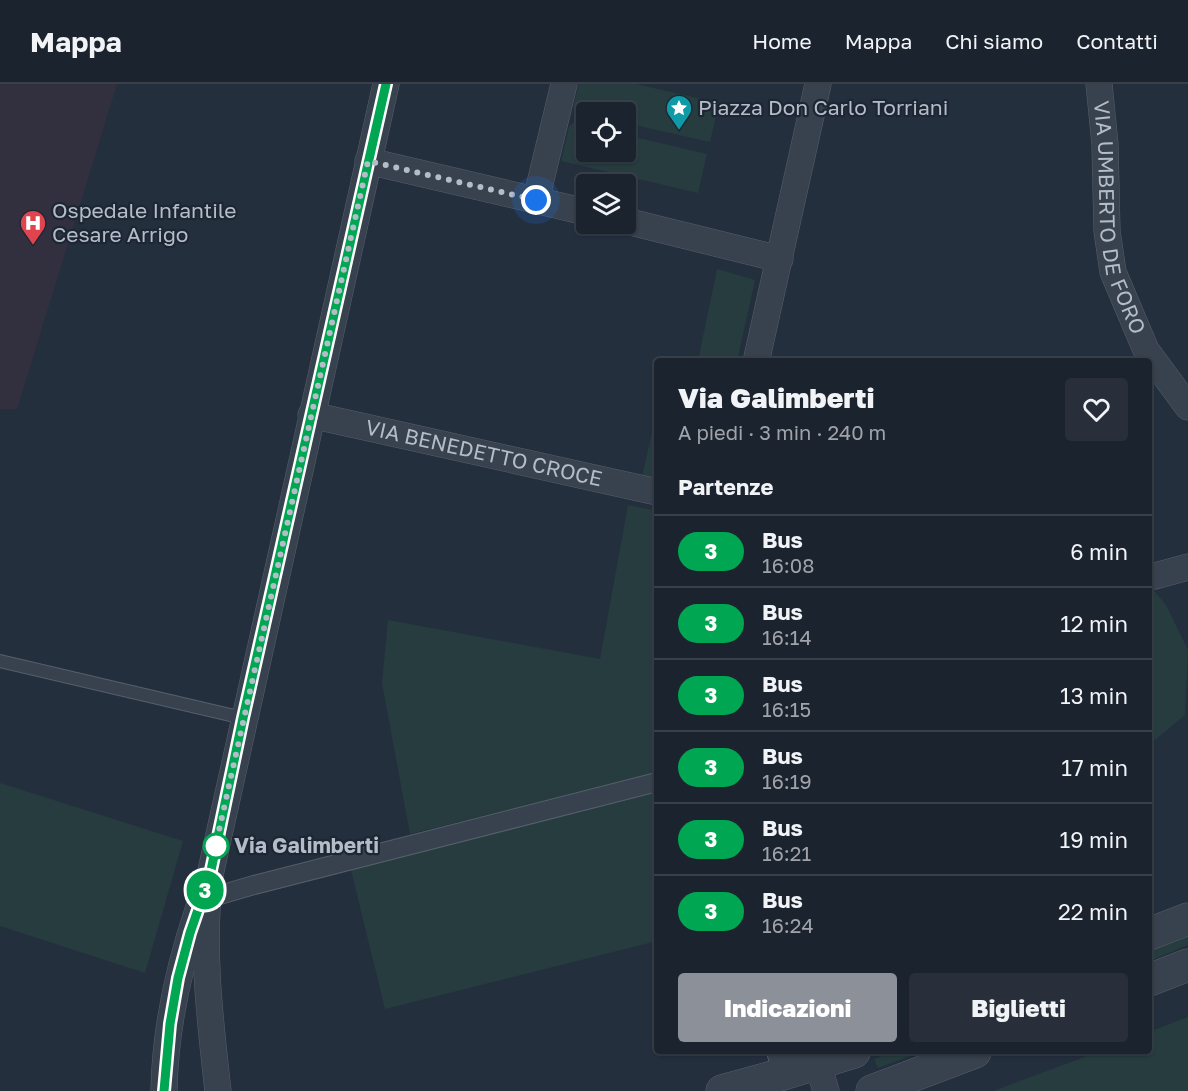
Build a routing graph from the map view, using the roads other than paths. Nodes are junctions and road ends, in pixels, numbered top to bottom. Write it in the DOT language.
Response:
graph roads {
  1 [pos="386,84"];
  2 [pos="564,84"];
  3 [pos="818,84"];
  4 [pos="1099,84"];
  5 [pos="368,161"];
  6 [pos="536,200"];
  7 [pos="576,210"];
  8 [pos="636,223"];
  9 [pos="780,259"];
  10 [pos="757,358"];
  11 [pos="1152,358"];
  12 [pos="1152,358"];
  13 [pos="1188,407"];
  14 [pos="311,415"];
  15 [pos="654,491"];
  16 [pos="1186,568"];
  17 [pos="1155,576"];
  18 [pos="1,663"];
  19 [pos="243,718"];
  20 [pos="654,783"];
  21 [pos="208,886"];
  22 [pos="1188,919"];
  23 [pos="1152,933"];
  24 [pos="1188,964"];
  25 [pos="1152,979"];
  26 [pos="852,1054"];
  27 [pos="970,1054"];
  28 [pos="779,1063"];
  29 [pos="822,1078"];
  30 [pos="164,1091"];
  31 [pos="218,1091"];
  32 [pos="722,1091"];
  33 [pos="872,1091"];
  1 -- 5 [label="street"];
  2 -- 6 [label="street"];
  3 -- 9 [label="street"];
  4 -- 11 [label="street, VIA UMBERTO DE FORO"];
  5 -- 6 [label="street"];
  5 -- 14 [label="street"];
  6 -- 7 [label="street"];
  8 -- 9 [label="street"];
  9 -- 10 [label="street"];
  12 -- 13 [label="street, VIA UMBERTO DE FORO"];
  14 -- 15 [label="street, VIA BENEDETTO CROCE"];
  14 -- 19 [label="street"];
  16 -- 17 [label="street"];
  18 -- 19 [label="lane"];
  19 -- 21 [label="street"];
  20 -- 21 [label="street"];
  21 -- 30 [label="street"];
  21 -- 31 [label="street"];
  22 -- 23 [label="street"];
  24 -- 25 [label="street"];
  26 -- 29 [label="street"];
  27 -- 33 [label="street"];
  28 -- 29 [label="street"];
  28 -- 32 [label="street"];
}
